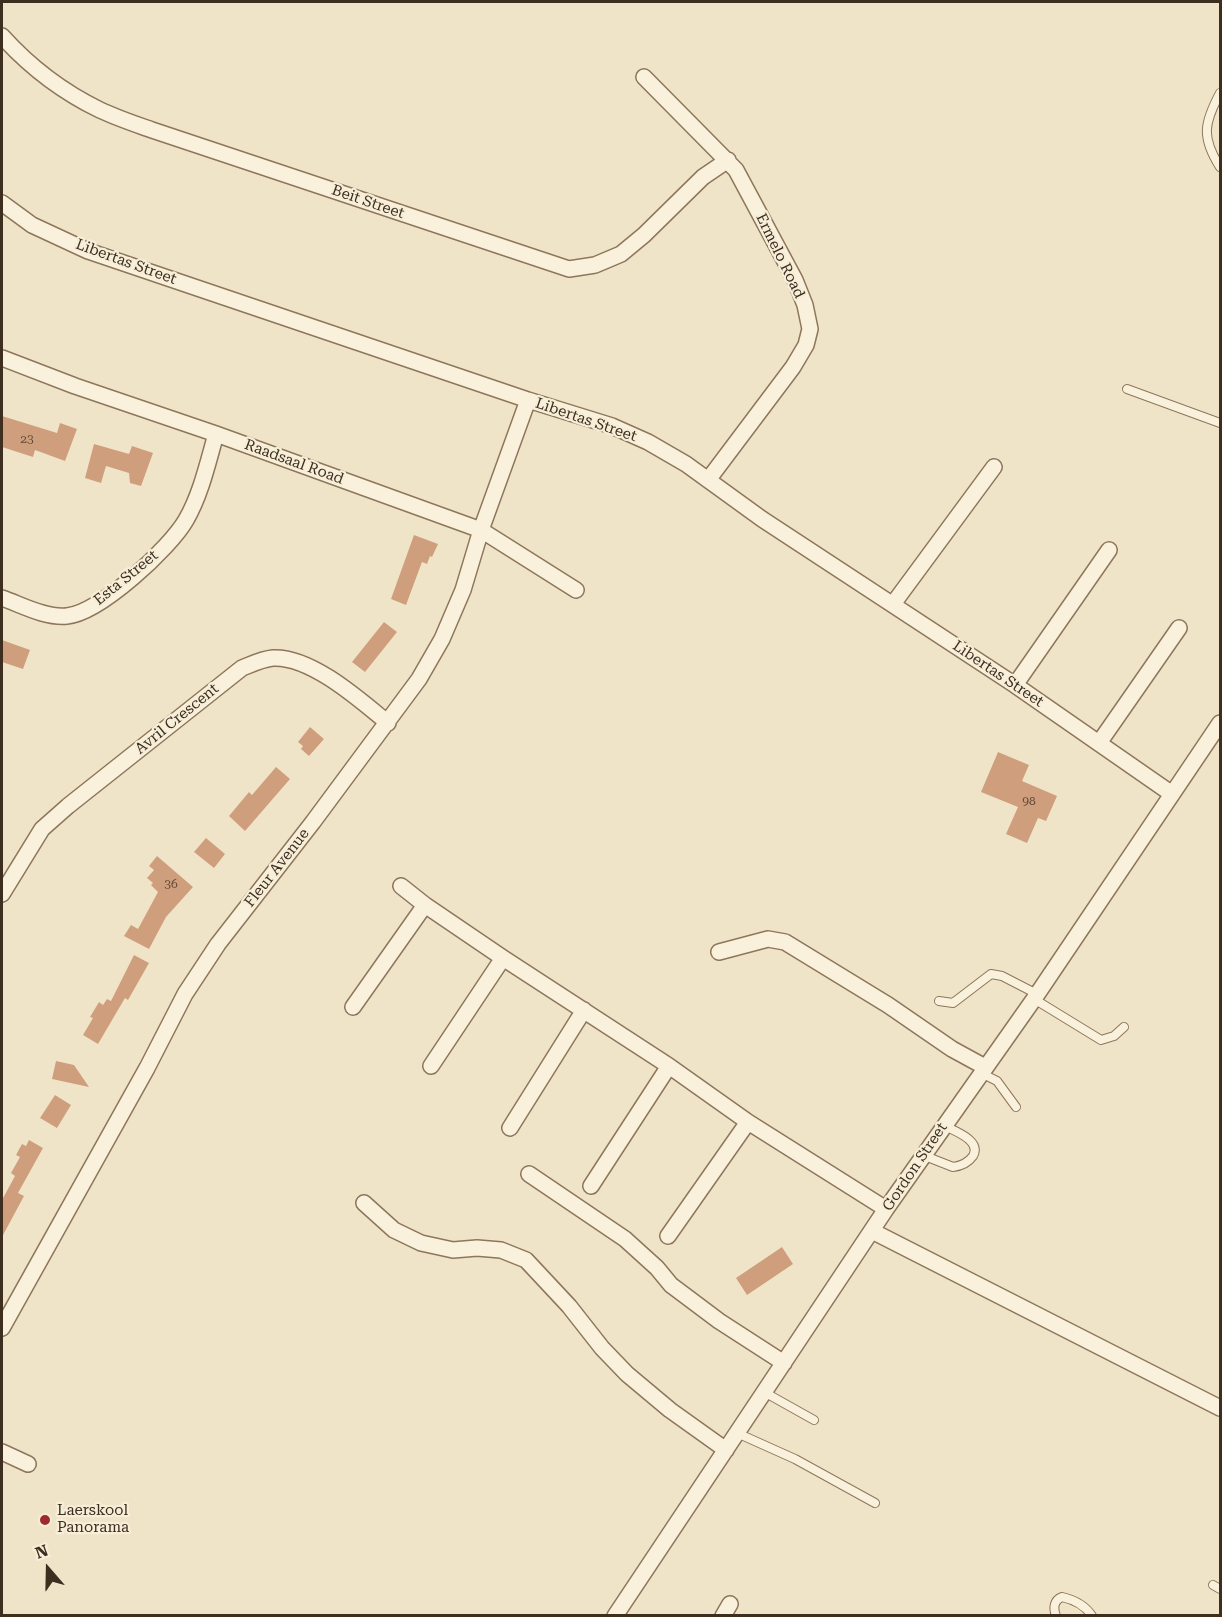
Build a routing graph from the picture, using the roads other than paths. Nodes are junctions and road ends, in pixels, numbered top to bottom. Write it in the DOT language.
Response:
graph roads {
  1 [pos="2,36"];
  2 [pos="644,77"];
  3 [pos="1221,93"];
  4 [pos="728,160"];
  5 [pos="1221,167"];
  6 [pos="2,203"];
  7 [pos="2,358"];
  8 [pos="1127,389"];
  9 [pos="528,400"];
  10 [pos="1221,423"];
  11 [pos="216,434"];
  12 [pos="994,467"];
  13 [pos="708,480"];
  14 [pos="481,530"];
  15 [pos="1109,550"];
  16 [pos="576,590"];
  17 [pos="2,598"];
  18 [pos="893,604"];
  19 [pos="1179,628"];
  20 [pos="1015,685"];
  21 [pos="388,723"];
  22 [pos="1221,723"];
  23 [pos="1099,743"];
  24 [pos="1172,794"];
  25 [pos="401,886"];
  26 [pos="2,894"];
  27 [pos="425,905"];
  28 [pos="718,952"];
  29 [pos="503,958"];
  30 [pos="1035,996"];
  31 [pos="939,1001"];
  32 [pos="353,1006"];
  33 [pos="584,1010"];
  34 [pos="1124,1027"];
  35 [pos="431,1066"];
  36 [pos="669,1066"];
  37 [pos="982,1070"];
  38 [pos="1016,1107"];
  39 [pos="748,1122"];
  40 [pos="943,1125"];
  41 [pos="510,1128"];
  42 [pos="925,1156"];
  43 [pos="529,1174"];
  44 [pos="591,1186"];
  45 [pos="364,1203"];
  46 [pos="886,1209"];
  47 [pos="872,1231"];
  48 [pos="668,1236"];
  49 [pos="2,1328"];
  50 [pos="784,1363"];
  51 [pos="764,1392"];
  52 [pos="1221,1408"];
  53 [pos="814,1420"];
  54 [pos="737,1433"];
  55 [pos="726,1450"];
  56 [pos="2,1452"];
  57 [pos="28,1464"];
  58 [pos="875,1503"];
  59 [pos="615,1616"];
  60 [pos="1056,1616"];
  61 [pos="1092,1616"];
  1 -- 4 [label="street, Beit Street"];
  2 -- 4 [label="street, Ermelo Road"];
  3 -- 5 [label="lane"];
  4 -- 13 [label="street, Ermelo Road"];
  6 -- 9 [label="street, Libertas Street"];
  7 -- 11 [label="street, Raadsaal Road"];
  8 -- 10 [label="lane"];
  9 -- 13 [label="street, Libertas Street"];
  9 -- 14 [label="street, Fleur Avenue"];
  11 -- 14 [label="street, Raadsaal Road"];
  11 -- 17 [label="street, Esta Street"];
  12 -- 18 [label="street"];
  13 -- 18 [label="street, Libertas Street"];
  14 -- 16 [label="street, Raadsaal Road"];
  14 -- 21 [label="street, Fleur Avenue"];
  15 -- 20 [label="street"];
  18 -- 20 [label="street, Libertas Street"];
  19 -- 23 [label="street"];
  20 -- 23 [label="street, Libertas Street"];
  21 -- 26 [label="street, Avril Crescent"];
  21 -- 49 [label="street, Fleur Avenue"];
  22 -- 24 [label="street, Gordon Street"];
  23 -- 24 [label="street, Libertas Street"];
  24 -- 30 [label="street, Gordon Street"];
  25 -- 27 [label="street"];
  27 -- 29 [label="street"];
  27 -- 32 [label="street"];
  28 -- 37 [label="street"];
  29 -- 33 [label="street"];
  29 -- 35 [label="street"];
  30 -- 31 [label="lane"];
  30 -- 34 [label="lane"];
  30 -- 37 [label="street, Gordon Street"];
  33 -- 36 [label="street"];
  33 -- 41 [label="street"];
  36 -- 39 [label="street"];
  36 -- 44 [label="street"];
  37 -- 38 [label="lane"];
  37 -- 40 [label="street, Gordon Street"];
  39 -- 46 [label="street"];
  39 -- 48 [label="street"];
  40 -- 42 [label="street, Gordon Street"];
  40 -- 42 [label="lane"];
  42 -- 46 [label="street, Gordon Street"];
  43 -- 50 [label="street"];
  45 -- 55 [label="street"];
  46 -- 47 [label="street, Gordon Street"];
  47 -- 50 [label="street, Gordon Street"];
  47 -- 52 [label="street"];
  50 -- 51 [label="street, Gordon Street"];
  51 -- 53 [label="lane"];
  51 -- 54 [label="street, Gordon Street"];
  54 -- 55 [label="street, Gordon Street"];
  54 -- 58 [label="lane"];
  55 -- 59 [label="street, Gordon Street"];
  56 -- 57 [label="street"];
  60 -- 61 [label="lane"];
}
